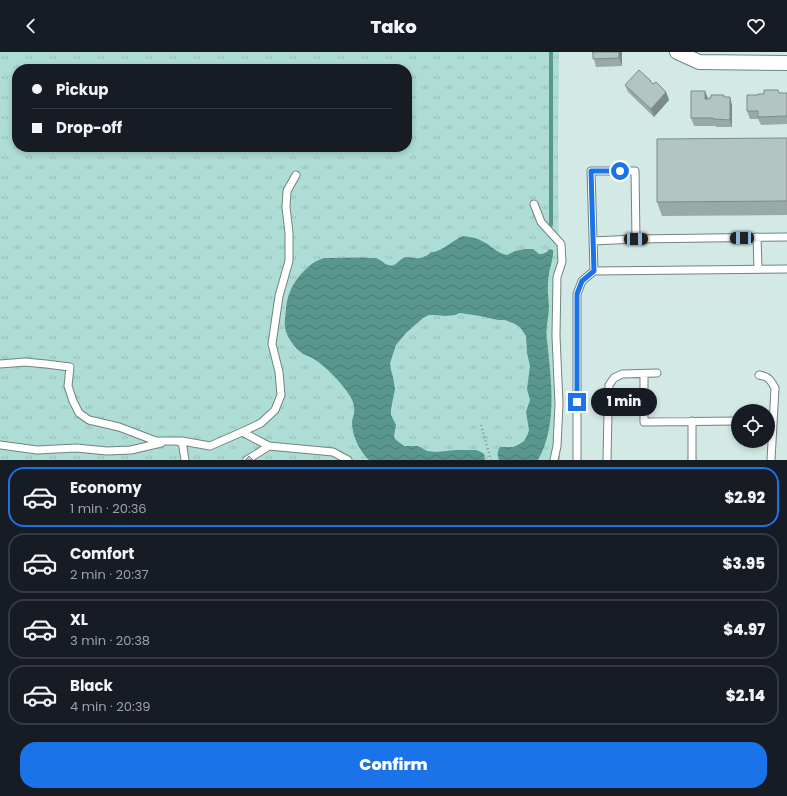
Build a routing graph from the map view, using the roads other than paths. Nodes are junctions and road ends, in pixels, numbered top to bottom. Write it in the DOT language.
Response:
graph roads {
  1 [pos="677,52"];
  2 [pos="787,63"];
  3 [pos="296,175"];
  4 [pos="534,204"];
  5 [pos="757,237"];
  6 [pos="787,237"];
  7 [pos="636,239"];
  8 [pos="593,241"];
  9 [pos="758,269"];
  10 [pos="787,269"];
  11 [pos="594,271"];
  12 [pos="0,364"];
  13 [pos="657,373"];
  14 [pos="644,374"];
  15 [pos="759,375"];
  16 [pos="609,400"];
  17 [pos="773,404"];
  18 [pos="608,412"];
  19 [pos="692,421"];
  20 [pos="731,421"];
  21 [pos="242,432"];
  22 [pos="182,442"];
  23 [pos="0,445"];
  24 [pos="269,446"];
  25 [pos="771,448"];
  26 [pos="185,460"];
  27 [pos="248,460"];
  28 [pos="348,460"];
  29 [pos="554,460"];
  30 [pos="578,460"];
  31 [pos="607,460"];
  32 [pos="692,460"];
  33 [pos="771,460"];
  1 -- 2 [label="street"];
  3 -- 21 [label="lane"];
  4 -- 29 [label="lane"];
  5 -- 6 [label="lane"];
  5 -- 7 [label="lane"];
  5 -- 9 [label="lane"];
  7 -- 8 [label="lane"];
  7 -- 8 [label="lane"];
  8 -- 11 [label="lane"];
  9 -- 10 [label="lane"];
  9 -- 11 [label="lane"];
  11 -- 30 [label="lane"];
  12 -- 22 [label="lane"];
  13 -- 14 [label="lane"];
  14 -- 16 [label="lane"];
  14 -- 19 [label="lane"];
  15 -- 17 [label="lane"];
  18 -- 31 [label="lane"];
  19 -- 20 [label="lane"];
  19 -- 32 [label="lane"];
  21 -- 22 [label="lane"];
  21 -- 24 [label="lane"];
  22 -- 23 [label="lane"];
  22 -- 26 [label="lane"];
  24 -- 27 [label="lane"];
  24 -- 28 [label="lane"];
  25 -- 33 [label="lane"];
}
